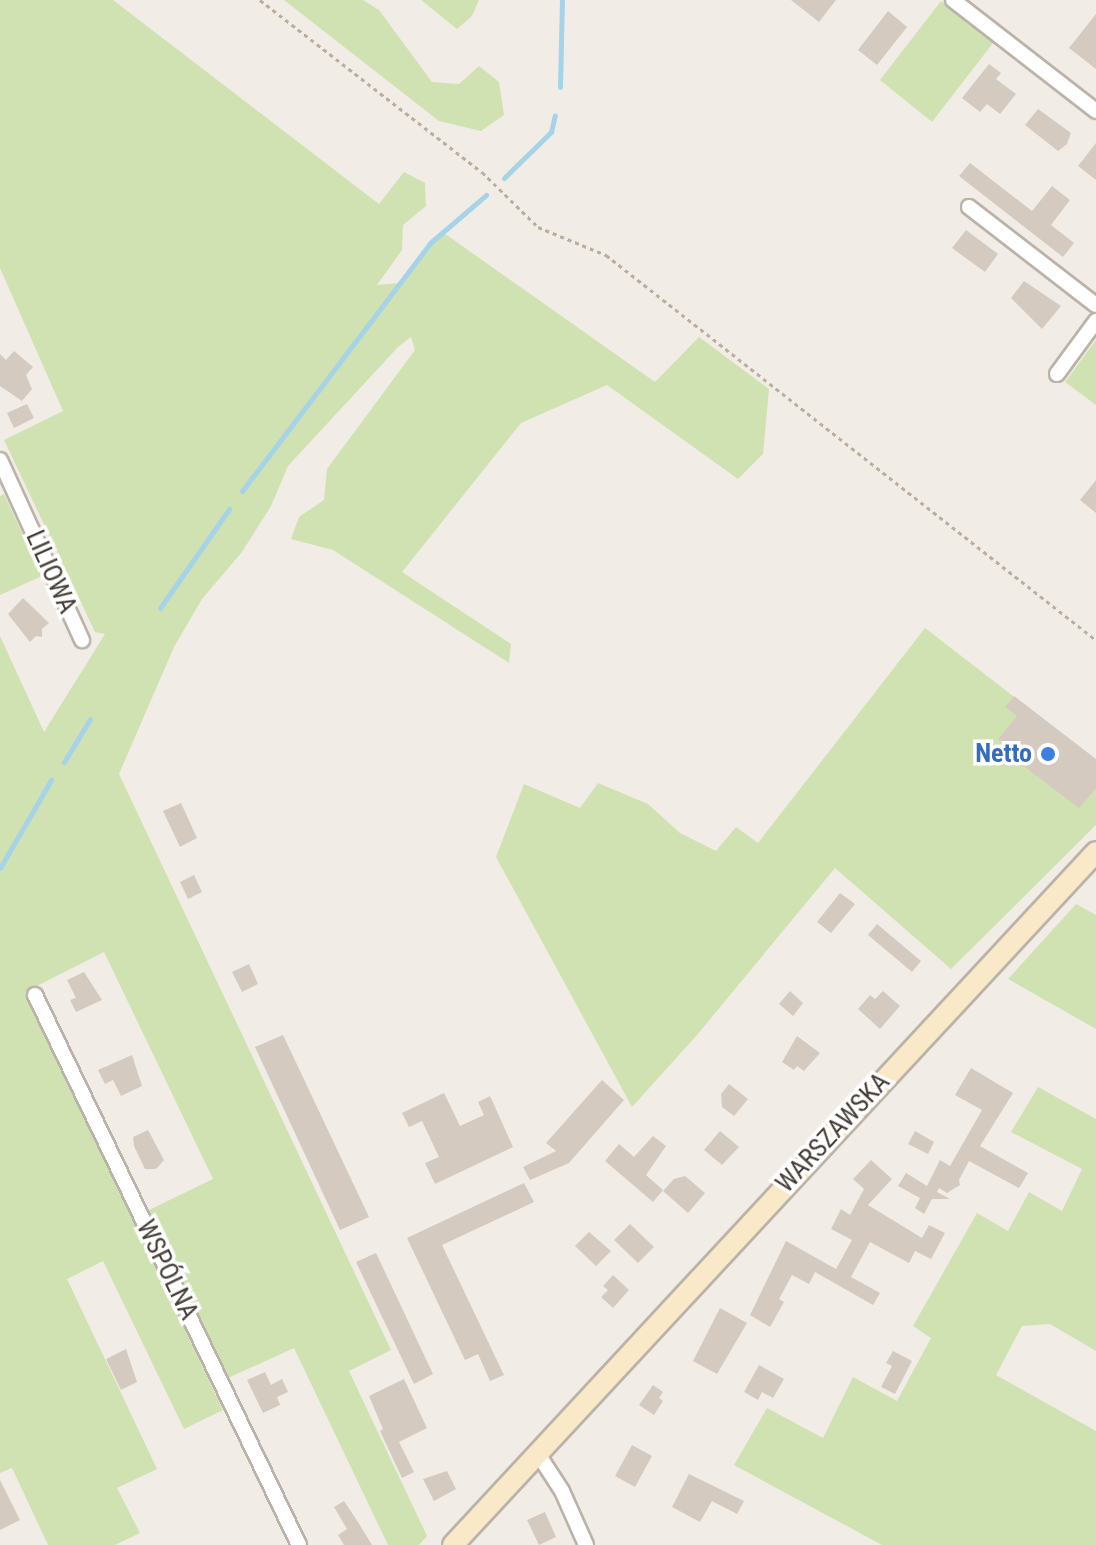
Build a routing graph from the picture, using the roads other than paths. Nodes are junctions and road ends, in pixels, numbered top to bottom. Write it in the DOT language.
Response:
graph roads {
  1 [pos="953,0"];
  2 [pos="1096,111"];
  3 [pos="969,207"];
  4 [pos="1096,305"];
  5 [pos="1096,321"];
  6 [pos="1057,374"];
  7 [pos="0,460"];
  8 [pos="82,640"];
  9 [pos="1096,852"];
  10 [pos="35,995"];
  11 [pos="538,1454"];
  12 [pos="299,1545"];
  13 [pos="453,1545"];
  14 [pos="586,1545"];
  1 -- 2 [label="street"];
  3 -- 4 [label="street"];
  5 -- 6 [label="street"];
  7 -- 8 [label="street, LILIOWA"];
  9 -- 11 [label="main road, WARSZAWSKA"];
  10 -- 12 [label="street, WSPÓLNA"];
  11 -- 13 [label="main road, WARSZAWSKA"];
  11 -- 14 [label="street"];
}
